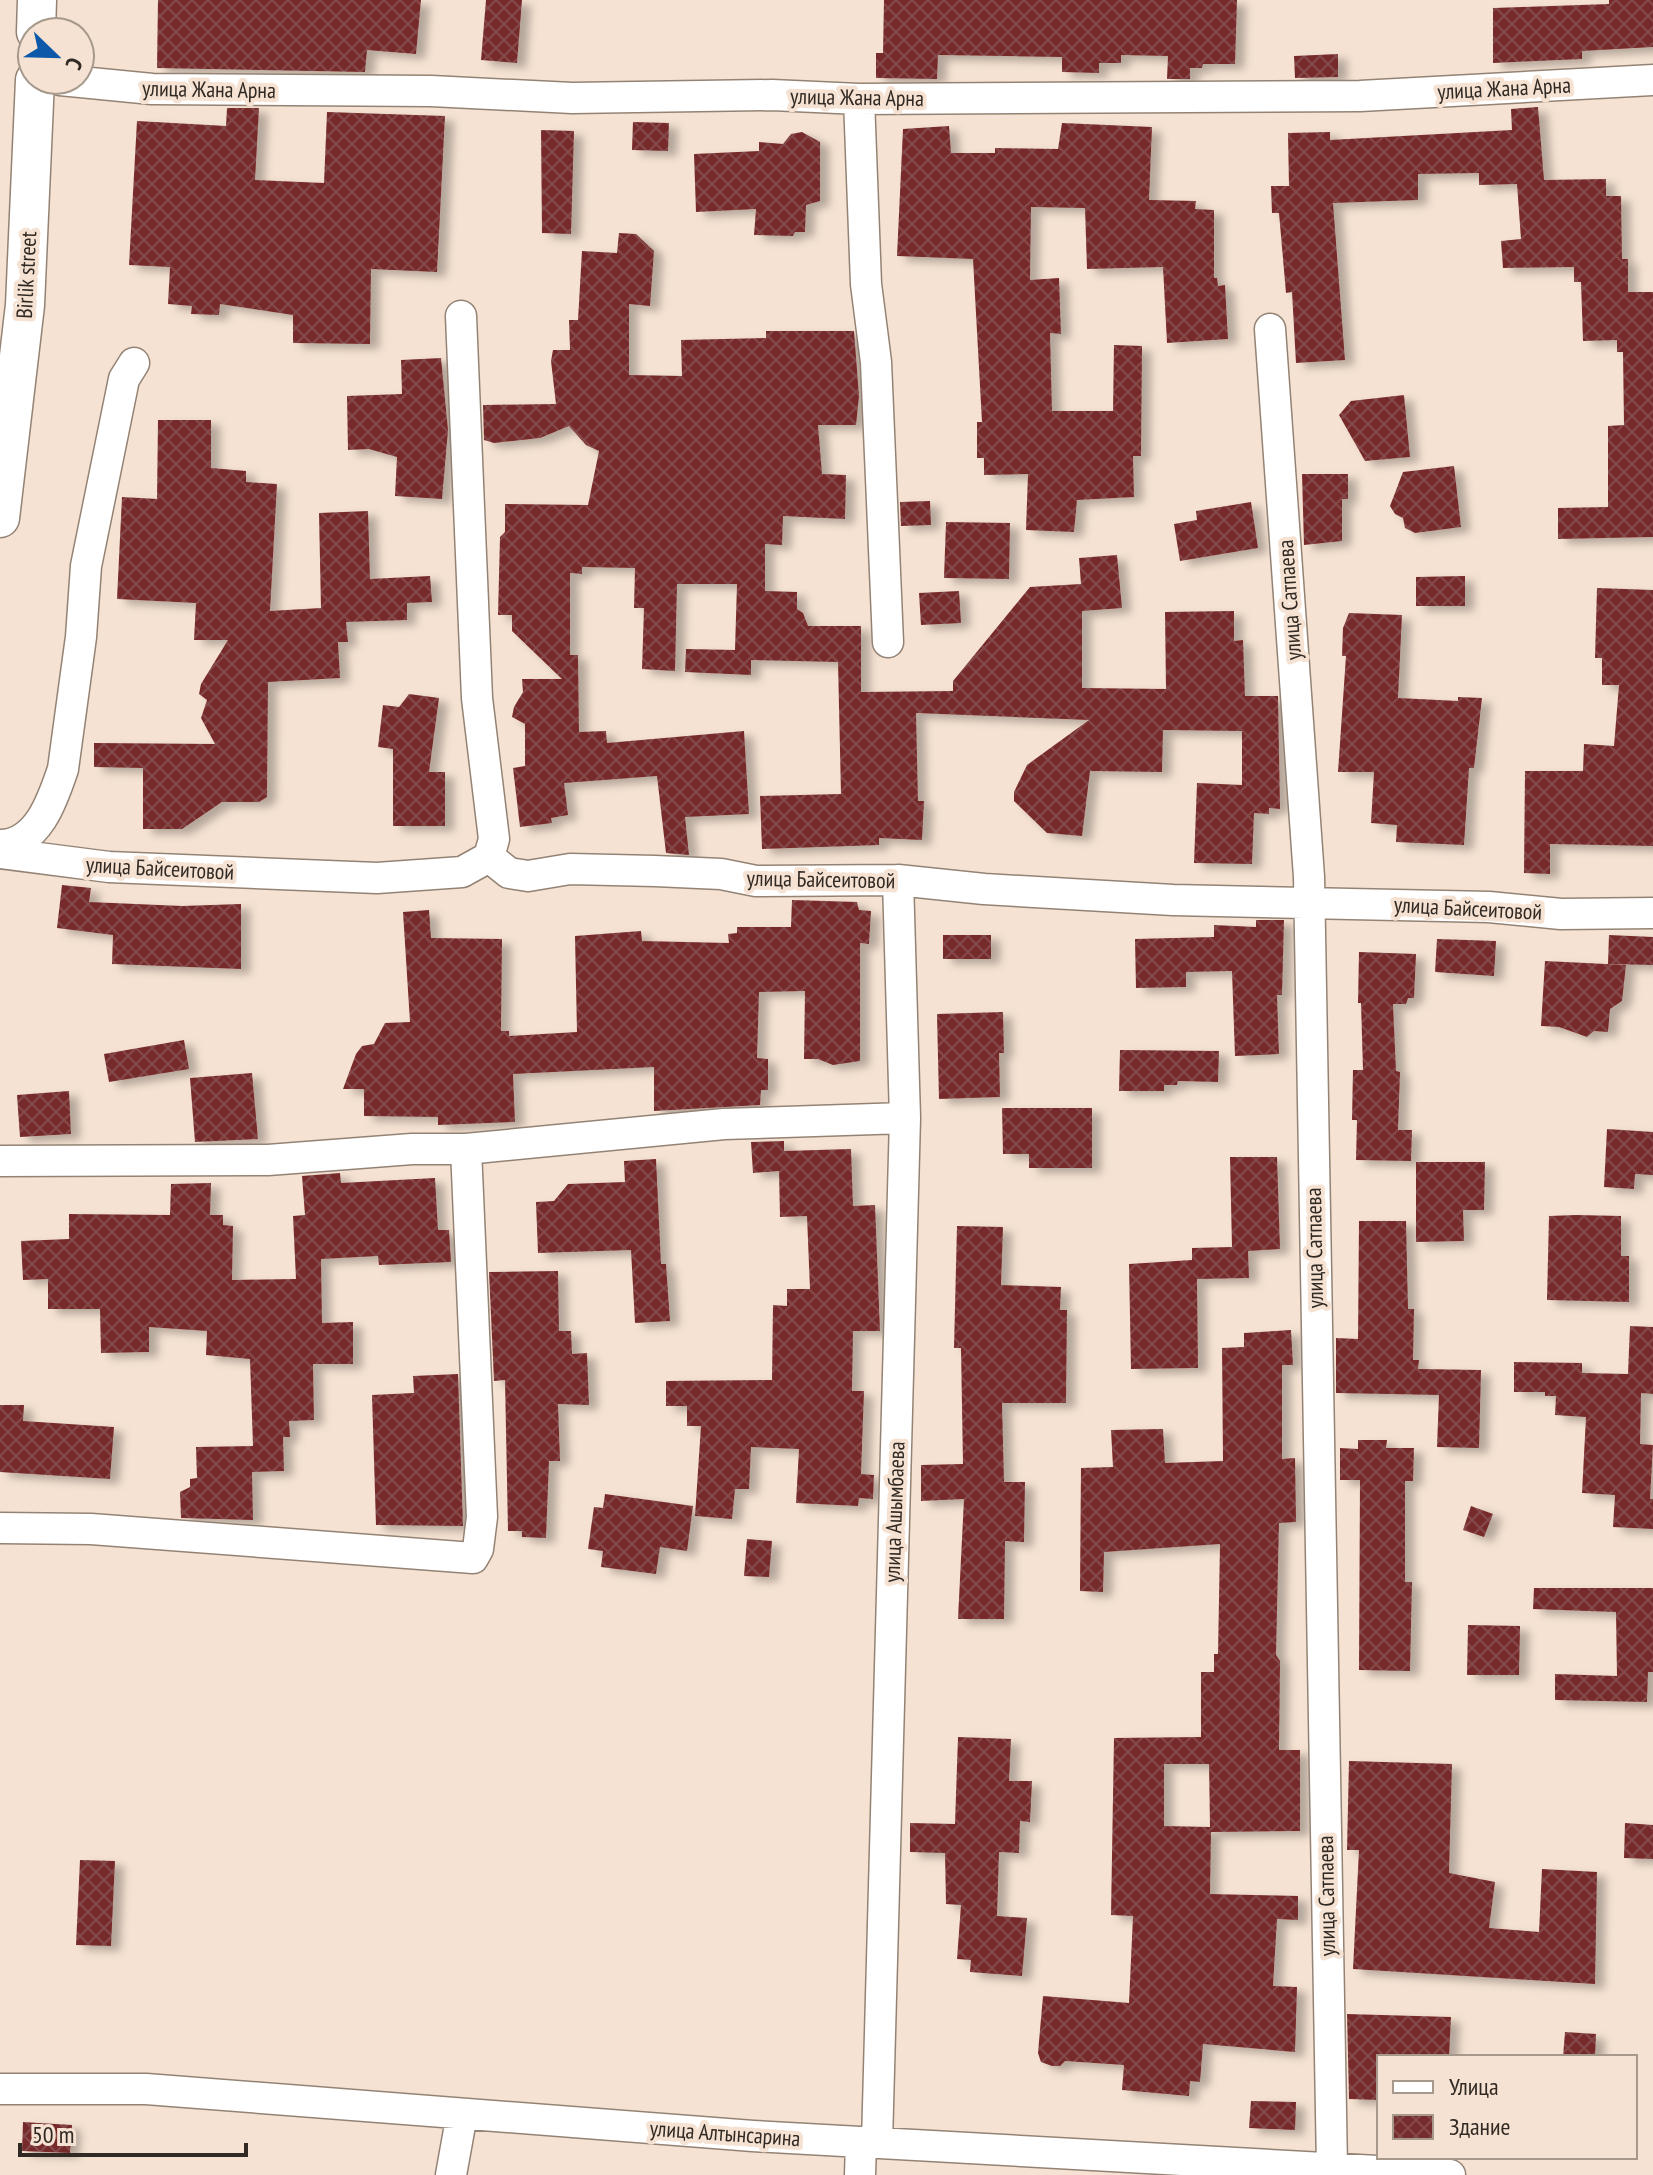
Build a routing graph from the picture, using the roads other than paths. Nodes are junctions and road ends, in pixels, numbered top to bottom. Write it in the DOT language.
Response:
graph roads {
  1 [pos="1653,80"];
  2 [pos="96,84"];
  3 [pos="33,96"];
  4 [pos="859,99"];
  5 [pos="13,303"];
  6 [pos="461,316"];
  7 [pos="1270,329"];
  8 [pos="134,363"];
  9 [pos="0,518"];
  10 [pos="888,642"];
  11 [pos="0,845"];
  12 [pos="0,853"];
  13 [pos="489,857"];
  14 [pos="898,880"];
  15 [pos="1309,904"];
  16 [pos="1653,913"];
  17 [pos="905,1118"];
  18 [pos="466,1149"];
  19 [pos="0,1161"];
  20 [pos="0,1528"];
  21 [pos="0,2089"];
  22 [pos="462,2114"];
  23 [pos="869,2142"];
  24 [pos="1146,2166"];
  25 [pos="1332,2168"];
  26 [pos="451,2175"];
  27 [pos="860,2175"];
  28 [pos="1450,2175"];
  1 -- 4 [label="street, улица Жана Арна"];
  2 -- 4 [label="street, улица Жана Арна"];
  3 -- 5 [label="main road, Birlik street"];
  4 -- 10 [label="street"];
  5 -- 9 [label="main road, Birlik street"];
  6 -- 13 [label="street"];
  7 -- 15 [label="street, улица Сатпаева"];
  8 -- 11 [label="street"];
  12 -- 13 [label="street, улица Байсеитовой"];
  13 -- 14 [label="street, улица Байсеитовой"];
  14 -- 15 [label="street, улица Байсеитовой"];
  14 -- 17 [label="street, улица Ашымбаева"];
  15 -- 16 [label="street, улица Байсеитовой"];
  15 -- 25 [label="street, улица Сатпаева"];
  17 -- 18 [label="street"];
  17 -- 23 [label="street, улица Ашымбаева"];
  18 -- 19 [label="street"];
  18 -- 20 [label="street"];
  21 -- 22 [label="street, улица Алтынсарина"];
  22 -- 23 [label="street, улица Алтынсарина"];
  22 -- 26 [label="street"];
  23 -- 24 [label="street, улица Алтынсарина"];
  23 -- 27 [label="street, улица Ашымбаева"];
  24 -- 25 [label="street, улица Алтынсарина"];
  25 -- 28 [label="street, улица Алтынсарина"];
}
